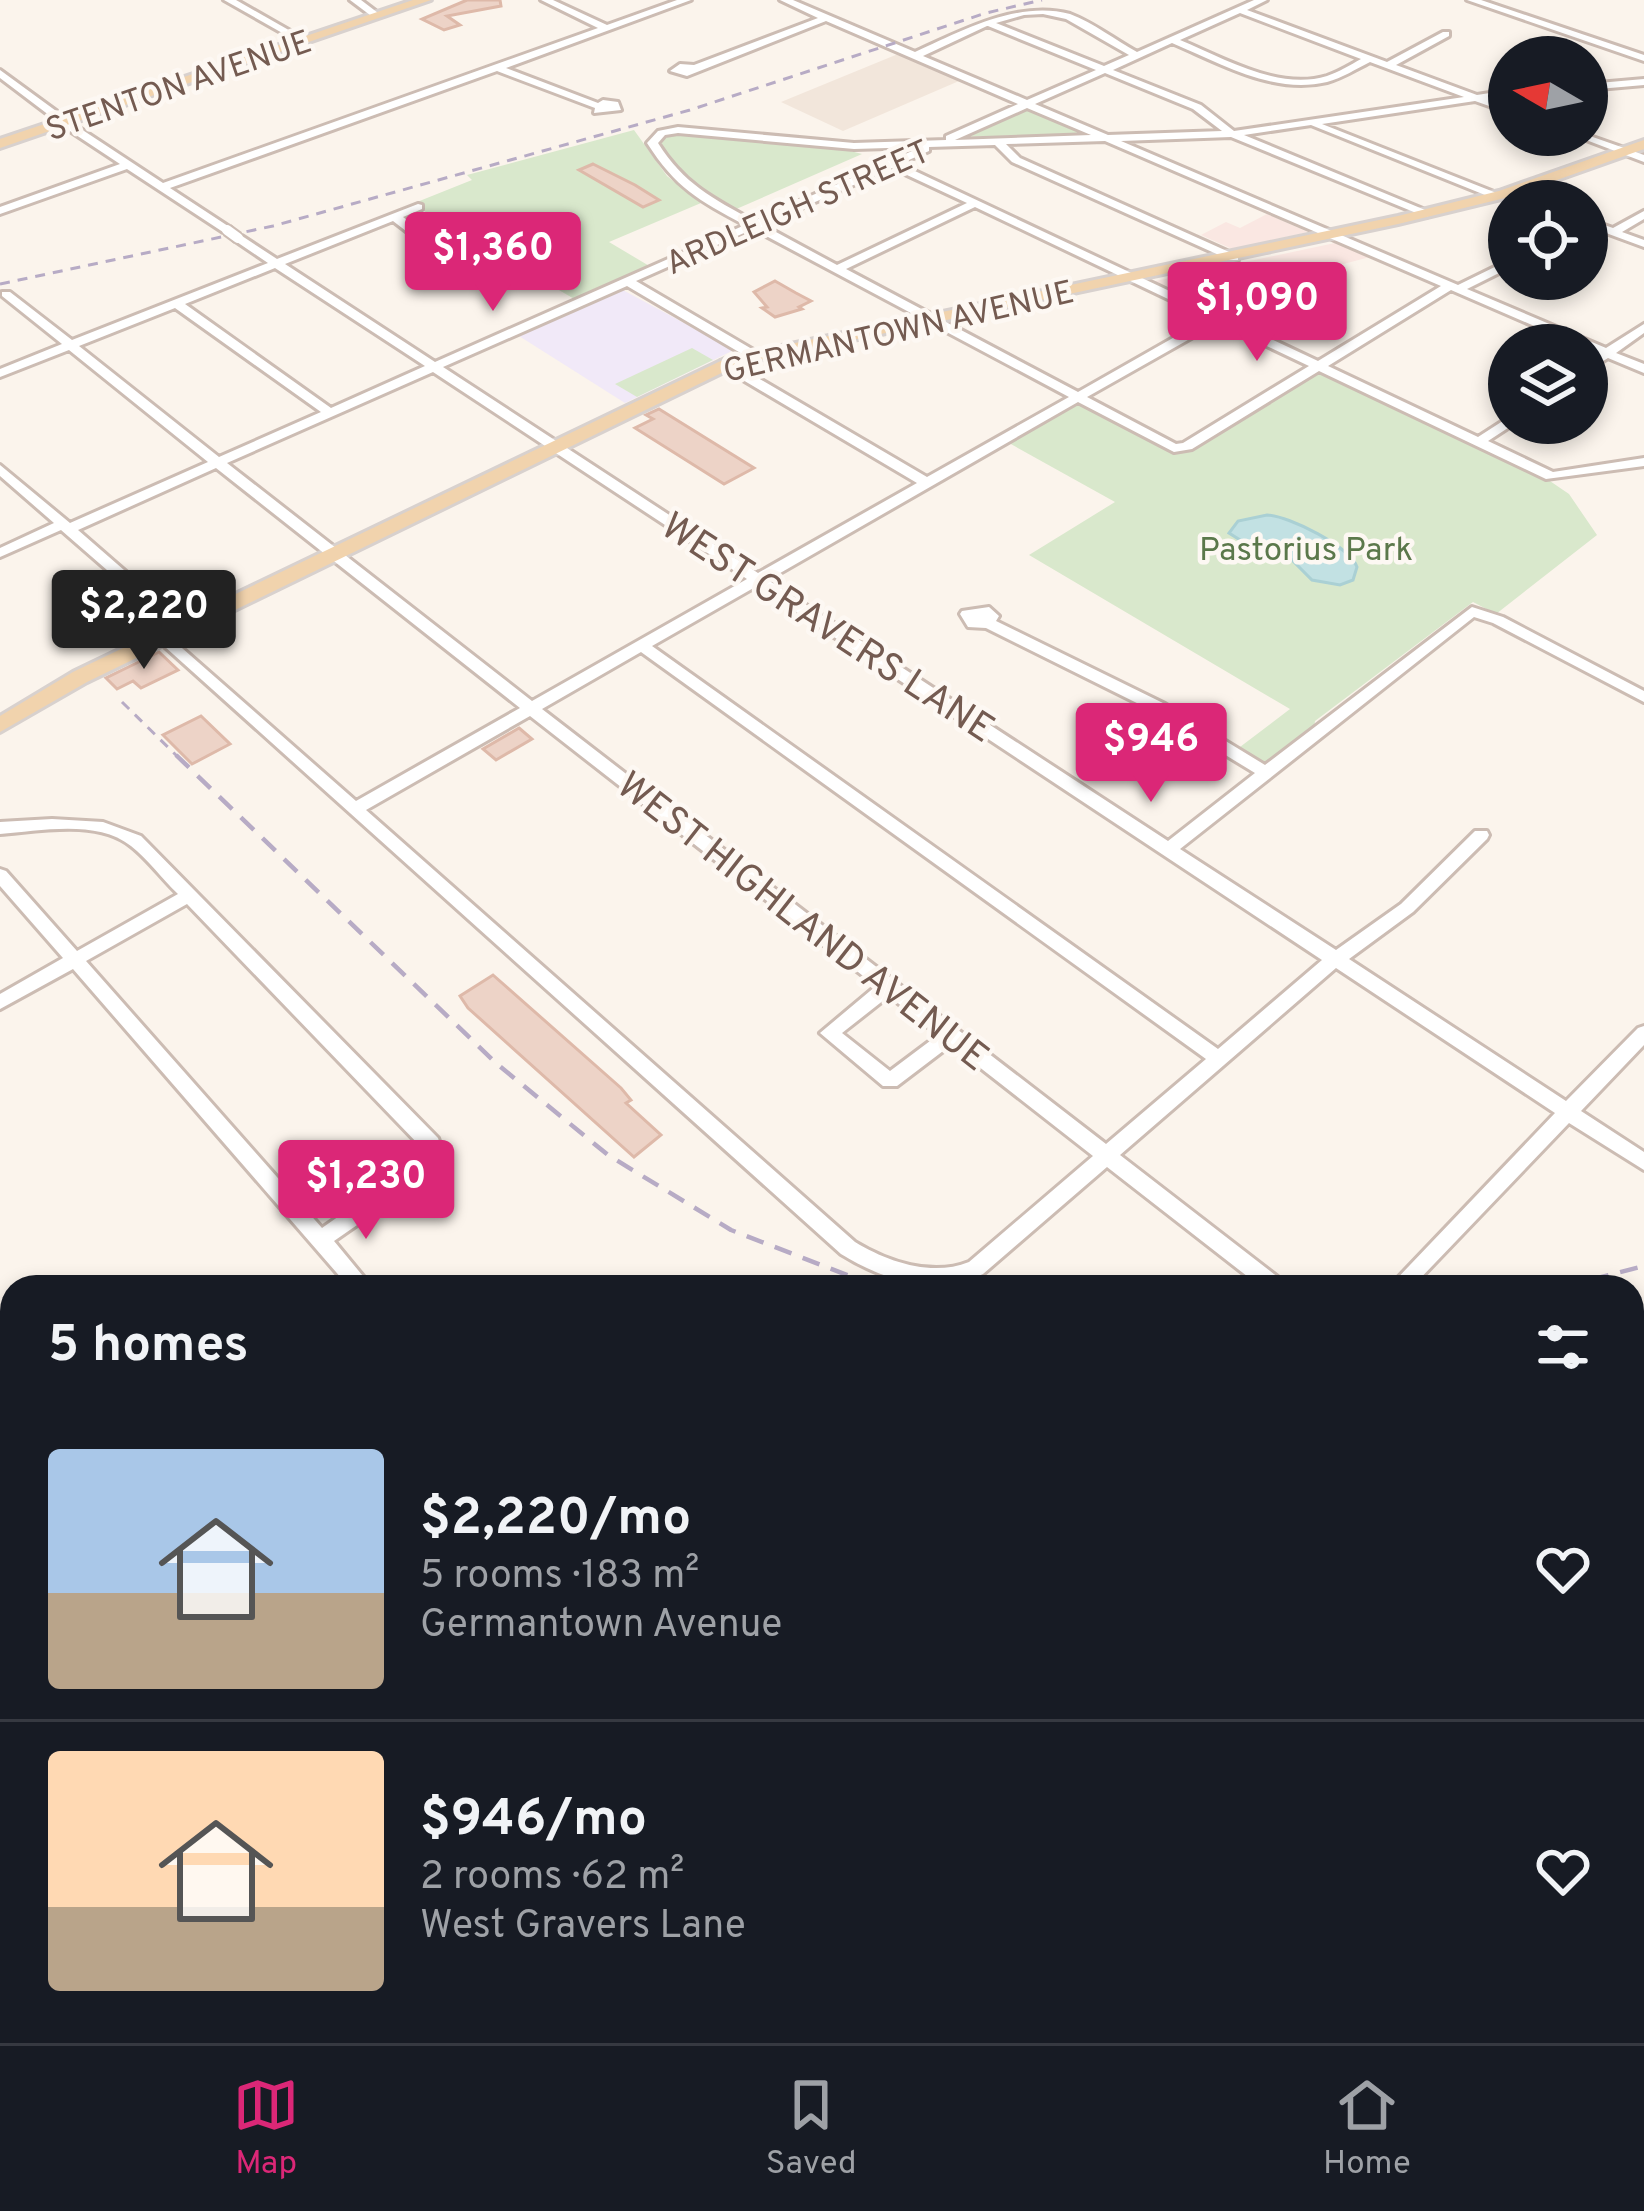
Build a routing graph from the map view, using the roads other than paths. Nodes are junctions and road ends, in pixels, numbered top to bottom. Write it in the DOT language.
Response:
graph roads {
  1 [pos="229,0"];
  2 [pos="355,0"];
  3 [pos="424,0"];
  4 [pos="547,0"];
  5 [pos="686,0"];
  6 [pos="785,0"];
  7 [pos="1262,0"];
  8 [pos="1472,0"];
  9 [pos="1239,10"];
  10 [pos="377,16"];
  11 [pos="826,18"];
  12 [pos="991,24"];
  13 [pos="606,28"];
  14 [pos="1446,34"];
  15 [pos="1172,40"];
  16 [pos="303,41"];
  17 [pos="1137,55"];
  18 [pos="914,56"];
  19 [pos="1370,58"];
  20 [pos="1644,58"];
  21 [pos="1388,65"];
  22 [pos="498,68"];
  23 [pos="694,68"];
  24 [pos="1104,70"];
  25 [pos="0,73"];
  26 [pos="1644,82"];
  27 [pos="1608,85"];
  28 [pos="1488,95"];
  29 [pos="1472,96"];
  30 [pos="1488,102"];
  31 [pos="1027,104"];
  32 [pos="597,106"];
  33 [pos="66,122"];
  34 [pos="1314,125"];
  35 [pos="1232,134"];
  36 [pos="1107,138"];
  37 [pos="998,142"];
  38 [pos="1,143"];
  39 [pos="937,144"];
  40 [pos="1644,144"];
  41 [pos="854,146"];
  42 [pos="1608,146"];
  43 [pos="1624,152"];
  44 [pos="1644,159"];
  45 [pos="892,164"];
  46 [pos="128,165"];
  47 [pos="1543,180"];
  48 [pos="163,188"];
  49 [pos="1488,189"];
  50 [pos="1488,198"];
  51 [pos="976,203"];
  52 [pos="418,207"];
  53 [pos="0,211"];
  54 [pos="1426,214"];
  55 [pos="1644,214"];
  56 [pos="394,216"];
  57 [pos="754,225"];
  58 [pos="1608,230"];
  59 [pos="1614,232"];
  60 [pos="1333,236"];
  61 [pos="1644,244"];
  62 [pos="1234,258"];
  63 [pos="452,262"];
  64 [pos="278,264"];
  65 [pos="837,269"];
  66 [pos="1488,272"];
  67 [pos="1134,278"];
  68 [pos="627,281"];
  69 [pos="1454,287"];
  70 [pos="6,295"];
  71 [pos="178,304"];
  72 [pos="927,317"];
  73 [pos="1217,318"];
  74 [pos="1540,324"];
  75 [pos="1644,328"];
  76 [pos="71,346"];
  77 [pos="1608,352"];
  78 [pos="1608,353"];
  79 [pos="753,355"];
  80 [pos="725,364"];
  81 [pos="1318,366"];
  82 [pos="434,367"];
  83 [pos="1644,369"];
  84 [pos="0,373"];
  85 [pos="1076,399"];
  86 [pos="330,413"];
  87 [pos="1488,436"];
  88 [pos="1479,442"];
  89 [pos="555,446"];
  90 [pos="1644,462"];
  91 [pos="218,463"];
  92 [pos="0,469"];
  93 [pos="929,484"];
  94 [pos="66,527"];
  95 [pos="0,553"];
  96 [pos="332,554"];
  97 [pos="760,580"];
  98 [pos="988,623"];
  99 [pos="171,632"];
  100 [pos="644,646"];
  101 [pos="1640,690"];
  102 [pos="0,697"];
  103 [pos="34,703"];
  104 [pos="532,709"];
  105 [pos="0,725"];
  106 [pos="1268,774"];
  107 [pos="354,809"];
  108 [pos="0,828"];
  109 [pos="1481,835"];
  110 [pos="1169,848"];
  111 [pos="0,875"];
  112 [pos="190,895"];
  113 [pos="75,960"];
  114 [pos="1337,960"];
  115 [pos="889,986"];
  116 [pos="0,1002"];
  117 [pos="1644,1033"];
  118 [pos="951,1035"];
  119 [pos="1219,1058"];
  120 [pos="1568,1112"];
  121 [pos="1107,1155"];
  122 [pos="1644,1162"];
  123 [pos="320,1240"];
  124 [pos="351,1275"];
  125 [pos="940,1275"];
  126 [pos="961,1275"];
  127 [pos="1261,1275"];
  128 [pos="1411,1275"];
  1 -- 16 [label="street"];
  2 -- 10 [label="street"];
  3 -- 10 [label="main road, STENTON AVENUE"];
  4 -- 13 [label="street"];
  5 -- 13 [label="street"];
  6 -- 11 [label="street"];
  7 -- 9 [label="street, ARDLEIGH STREET"];
  8 -- 20 [label="street"];
  9 -- 15 [label="street, ARDLEIGH STREET"];
  9 -- 19 [label="street"];
  10 -- 16 [label="main road, STENTON AVENUE"];
  11 -- 18 [label="street"];
  11 -- 23 [label="street"];
  12 -- 17 [label="street"];
  12 -- 18 [label="street"];
  12 -- 24 [label="street"];
  13 -- 22 [label="street"];
  14 -- 21 [label="street"];
  15 -- 17 [label="street, ARDLEIGH STREET"];
  15 -- 19 [label="street"];
  16 -- 33 [label="main road, STENTON AVENUE"];
  17 -- 24 [label="street, ARDLEIGH STREET"];
  18 -- 31 [label="street"];
  19 -- 21 [label="street"];
  21 -- 29 [label="street"];
  22 -- 32 [label="street"];
  22 -- 48 [label="street"];
  24 -- 31 [label="street, ARDLEIGH STREET"];
  24 -- 35 [label="street"];
  25 -- 33 [label="street, WEST GRAVERS LANE"];
  26 -- 27 [label="street"];
  28 -- 29 [label="street"];
  29 -- 30 [label="street"];
  29 -- 34 [label="street"];
  31 -- 36 [label="street"];
  31 -- 39 [label="street, ARDLEIGH STREET"];
  33 -- 38 [label="main road, STENTON AVENUE"];
  33 -- 46 [label="street, WEST GRAVERS LANE"];
  34 -- 35 [label="street"];
  34 -- 49 [label="street"];
  35 -- 36 [label="street"];
  35 -- 54 [label="street"];
  36 -- 37 [label="street"];
  36 -- 60 [label="street"];
  37 -- 39 [label="street"];
  37 -- 62 [label="street"];
  39 -- 41 [label="street"];
  39 -- 45 [label="street, ARDLEIGH STREET"];
  40 -- 43 [label="main road, GERMANTOWN AVENUE"];
  41 -- 45 [label="street"];
  41 -- 57 [label="street"];
  42 -- 43 [label="street"];
  43 -- 44 [label="street"];
  43 -- 47 [label="main road, GERMANTOWN AVENUE"];
  45 -- 51 [label="street"];
  45 -- 57 [label="street, ARDLEIGH STREET"];
  46 -- 48 [label="street, WEST GRAVERS LANE"];
  46 -- 53 [label="street"];
  48 -- 64 [label="street, WEST GRAVERS LANE"];
  50 -- 54 [label="main road, GERMANTOWN AVENUE"];
  51 -- 65 [label="street"];
  51 -- 67 [label="street"];
  52 -- 56 [label="street"];
  54 -- 60 [label="main road, GERMANTOWN AVENUE"];
  55 -- 59 [label="street"];
  56 -- 63 [label="street"];
  56 -- 64 [label="street"];
  57 -- 65 [label="street"];
  57 -- 68 [label="street, ARDLEIGH STREET"];
  58 -- 59 [label="street"];
  59 -- 61 [label="street"];
  60 -- 62 [label="main road, GERMANTOWN AVENUE"];
  60 -- 69 [label="street"];
  62 -- 67 [label="main road, GERMANTOWN AVENUE"];
  64 -- 71 [label="street"];
  64 -- 82 [label="street, WEST GRAVERS LANE"];
  65 -- 72 [label="street"];
  66 -- 69 [label="street"];
  67 -- 72 [label="main road, GERMANTOWN AVENUE"];
  67 -- 73 [label="street"];
  68 -- 79 [label="street"];
  68 -- 82 [label="street, ARDLEIGH STREET"];
  69 -- 74 [label="street"];
  69 -- 81 [label="street"];
  70 -- 76 [label="street, WEST HIGHLAND AVENUE"];
  71 -- 76 [label="street"];
  71 -- 86 [label="street"];
  72 -- 79 [label="main road, GERMANTOWN AVENUE"];
  72 -- 85 [label="street"];
  73 -- 81 [label="street"];
  73 -- 85 [label="street"];
  75 -- 77 [label="street"];
  76 -- 84 [label="street"];
  76 -- 91 [label="street, WEST HIGHLAND AVENUE"];
  78 -- 83 [label="street"];
  79 -- 80 [label="main road, GERMANTOWN AVENUE"];
  80 -- 89 [label="main road, GERMANTOWN AVENUE"];
  80 -- 93 [label="street"];
  81 -- 85 [label="street"];
  81 -- 88 [label="street"];
  82 -- 86 [label="street, ARDLEIGH STREET"];
  82 -- 89 [label="street, WEST GRAVERS LANE"];
  85 -- 93 [label="street"];
  86 -- 91 [label="street, ARDLEIGH STREET"];
  87 -- 88 [label="street"];
  88 -- 90 [label="street"];
  89 -- 96 [label="main road, GERMANTOWN AVENUE"];
  89 -- 97 [label="street, WEST GRAVERS LANE"];
  91 -- 94 [label="street, ARDLEIGH STREET"];
  91 -- 96 [label="street, WEST HIGHLAND AVENUE"];
  92 -- 94 [label="street"];
  93 -- 97 [label="street"];
  94 -- 95 [label="street, ARDLEIGH STREET"];
  94 -- 99 [label="street"];
  96 -- 99 [label="main road, GERMANTOWN AVENUE"];
  96 -- 104 [label="street, WEST HIGHLAND AVENUE"];
  97 -- 100 [label="street"];
  97 -- 110 [label="street, WEST GRAVERS LANE"];
  98 -- 106 [label="street"];
  99 -- 103 [label="main road, GERMANTOWN AVENUE"];
  99 -- 107 [label="street"];
  100 -- 104 [label="street"];
  100 -- 119 [label="street"];
  101 -- 106 [label="street"];
  102 -- 103 [label="main road"];
  103 -- 105 [label="main road, GERMANTOWN AVENUE"];
  104 -- 107 [label="street"];
  104 -- 115 [label="street, WEST HIGHLAND AVENUE"];
  106 -- 110 [label="street"];
  107 -- 125 [label="street"];
  108 -- 112 [label="street"];
  109 -- 114 [label="street"];
  110 -- 114 [label="street, WEST GRAVERS LANE"];
  111 -- 113 [label="street"];
  112 -- 113 [label="street"];
  112 -- 123 [label="street"];
  113 -- 116 [label="street"];
  113 -- 123 [label="street"];
  114 -- 119 [label="street"];
  114 -- 120 [label="street, WEST GRAVERS LANE"];
  115 -- 118 [label="street, WEST HIGHLAND AVENUE"];
  115 -- 118 [label="street"];
  117 -- 120 [label="street"];
  118 -- 121 [label="street, WEST HIGHLAND AVENUE"];
  119 -- 121 [label="street"];
  120 -- 122 [label="street, WEST GRAVERS LANE"];
  120 -- 128 [label="street"];
  121 -- 126 [label="street"];
  121 -- 127 [label="street, WEST HIGHLAND AVENUE"];
  123 -- 124 [label="street"];
}
